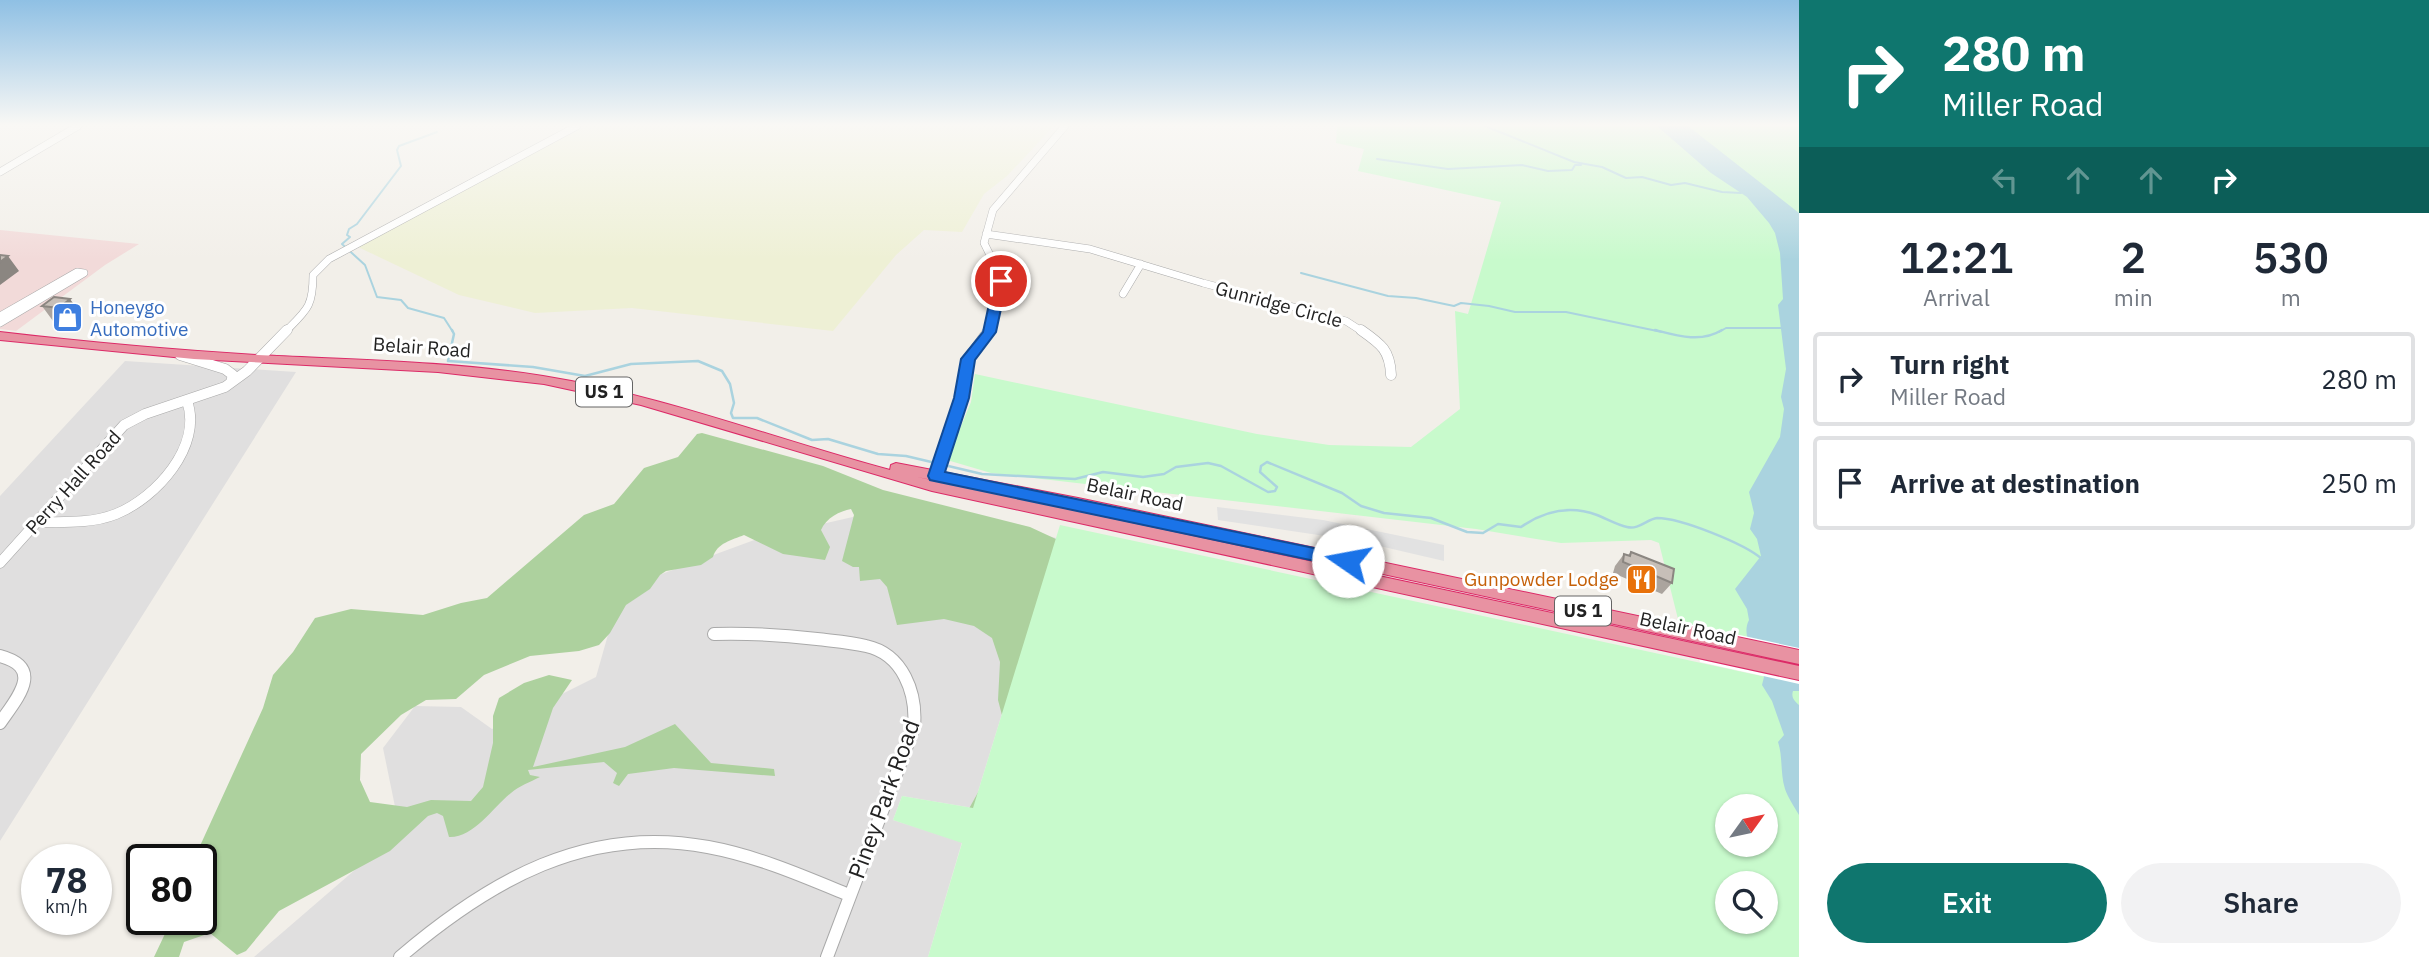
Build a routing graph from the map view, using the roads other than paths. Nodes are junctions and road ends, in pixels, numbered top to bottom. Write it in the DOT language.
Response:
graph roads {
  1 [pos="492,171"];
  2 [pos="1027,171"];
  3 [pos="986,234"];
  4 [pos="1141,264"];
  5 [pos="1124,294"];
  6 [pos="0,316"];
  7 [pos="0,324"];
  8 [pos="0,337"];
  9 [pos="179,354"];
  10 [pos="256,359"];
  11 [pos="1391,375"];
  12 [pos="232,383"];
  13 [pos="187,401"];
  14 [pos="937,472"];
  15 [pos="36,522"];
  16 [pos="0,563"];
  17 [pos="714,634"];
  18 [pos="1693,643"];
  19 [pos="0,656"];
  20 [pos="1799,657"];
  21 [pos="1799,673"];
  22 [pos="0,723"];
  23 [pos="849,895"];
  24 [pos="400,957"];
  25 [pos="827,957"];
  1 -- 10 [label="street, Perry Hall Road"];
  2 -- 3 [label="street"];
  3 -- 4 [label="street, Gunridge Circle"];
  3 -- 14 [label="street"];
  4 -- 5 [label="street"];
  4 -- 11 [label="street, Gunridge Circle"];
  6 -- 7 [label="street"];
  8 -- 9 [label="highway, Belair Road / US 1"];
  9 -- 10 [label="highway, Belair Road / US 1"];
  9 -- 12 [label="street"];
  10 -- 12 [label="street, Perry Hall Road"];
  10 -- 14 [label="highway, Belair Road / US 1"];
  12 -- 13 [label="street, Perry Hall Road"];
  13 -- 15 [label="street, Perry Hall Road"];
  13 -- 15 [label="street"];
  14 -- 18 [label="highway, Belair Road / US 1"];
  15 -- 16 [label="street, Perry Hall Road"];
  17 -- 23 [label="street, Piney Park Road"];
  18 -- 20 [label="highway, Belair Road / US 1"];
  18 -- 21 [label="highway, Belair Road / US 1"];
  19 -- 22 [label="street"];
  23 -- 24 [label="street"];
  23 -- 25 [label="street, Piney Park Road"];
}
